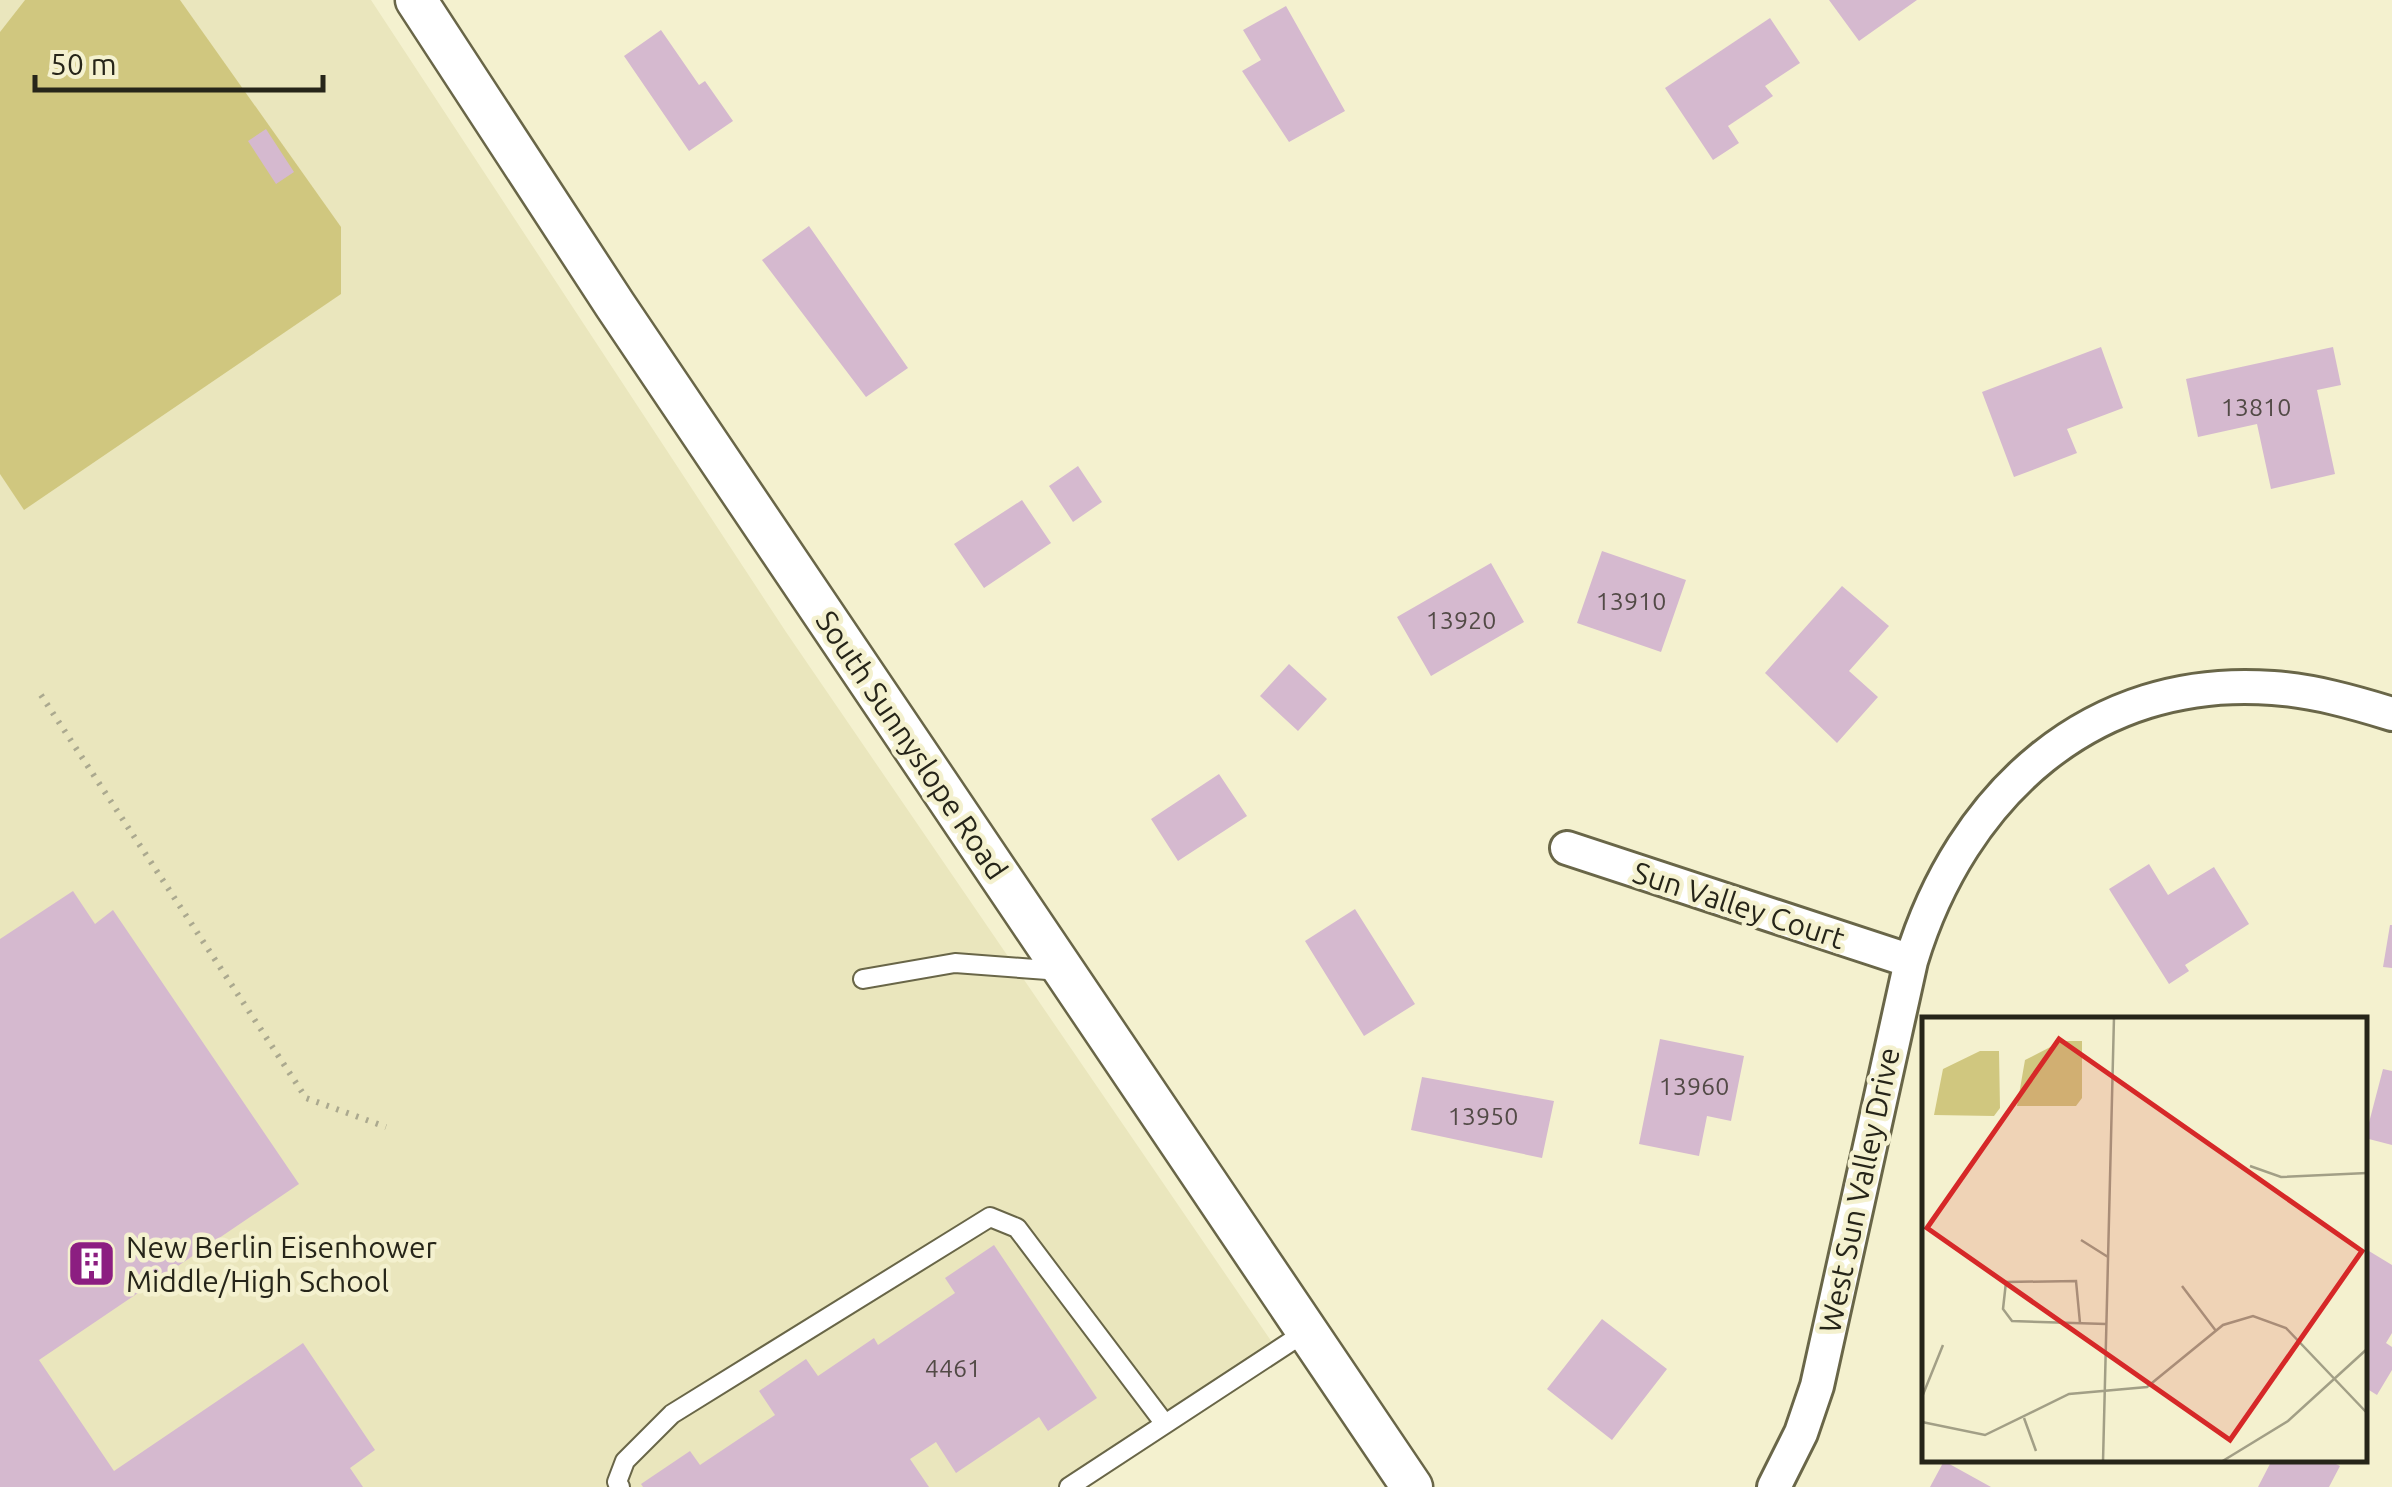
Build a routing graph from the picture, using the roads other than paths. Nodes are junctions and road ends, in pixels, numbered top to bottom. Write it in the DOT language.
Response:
graph roads {
  1 [pos="416,0"];
  2 [pos="2392,714"];
  3 [pos="1568,848"];
  4 [pos="1911,962"];
  5 [pos="1066,972"];
  6 [pos="863,979"];
  7 [pos="1307,1331"];
  8 [pos="1165,1424"];
  9 [pos="620,1487"];
  10 [pos="1069,1487"];
  11 [pos="1412,1487"];
  12 [pos="1774,1487"];
  1 -- 5 [label="street, South Sunnyslope Road"];
  2 -- 4 [label="street, West Sun Valley Drive"];
  3 -- 4 [label="street, Sun Valley Court"];
  4 -- 12 [label="street, West Sun Valley Drive"];
  5 -- 6 [label="lane"];
  5 -- 7 [label="street, South Sunnyslope Road"];
  7 -- 8 [label="lane"];
  7 -- 11 [label="street, South Sunnyslope Road"];
  8 -- 9 [label="lane"];
  8 -- 10 [label="lane"];
}
